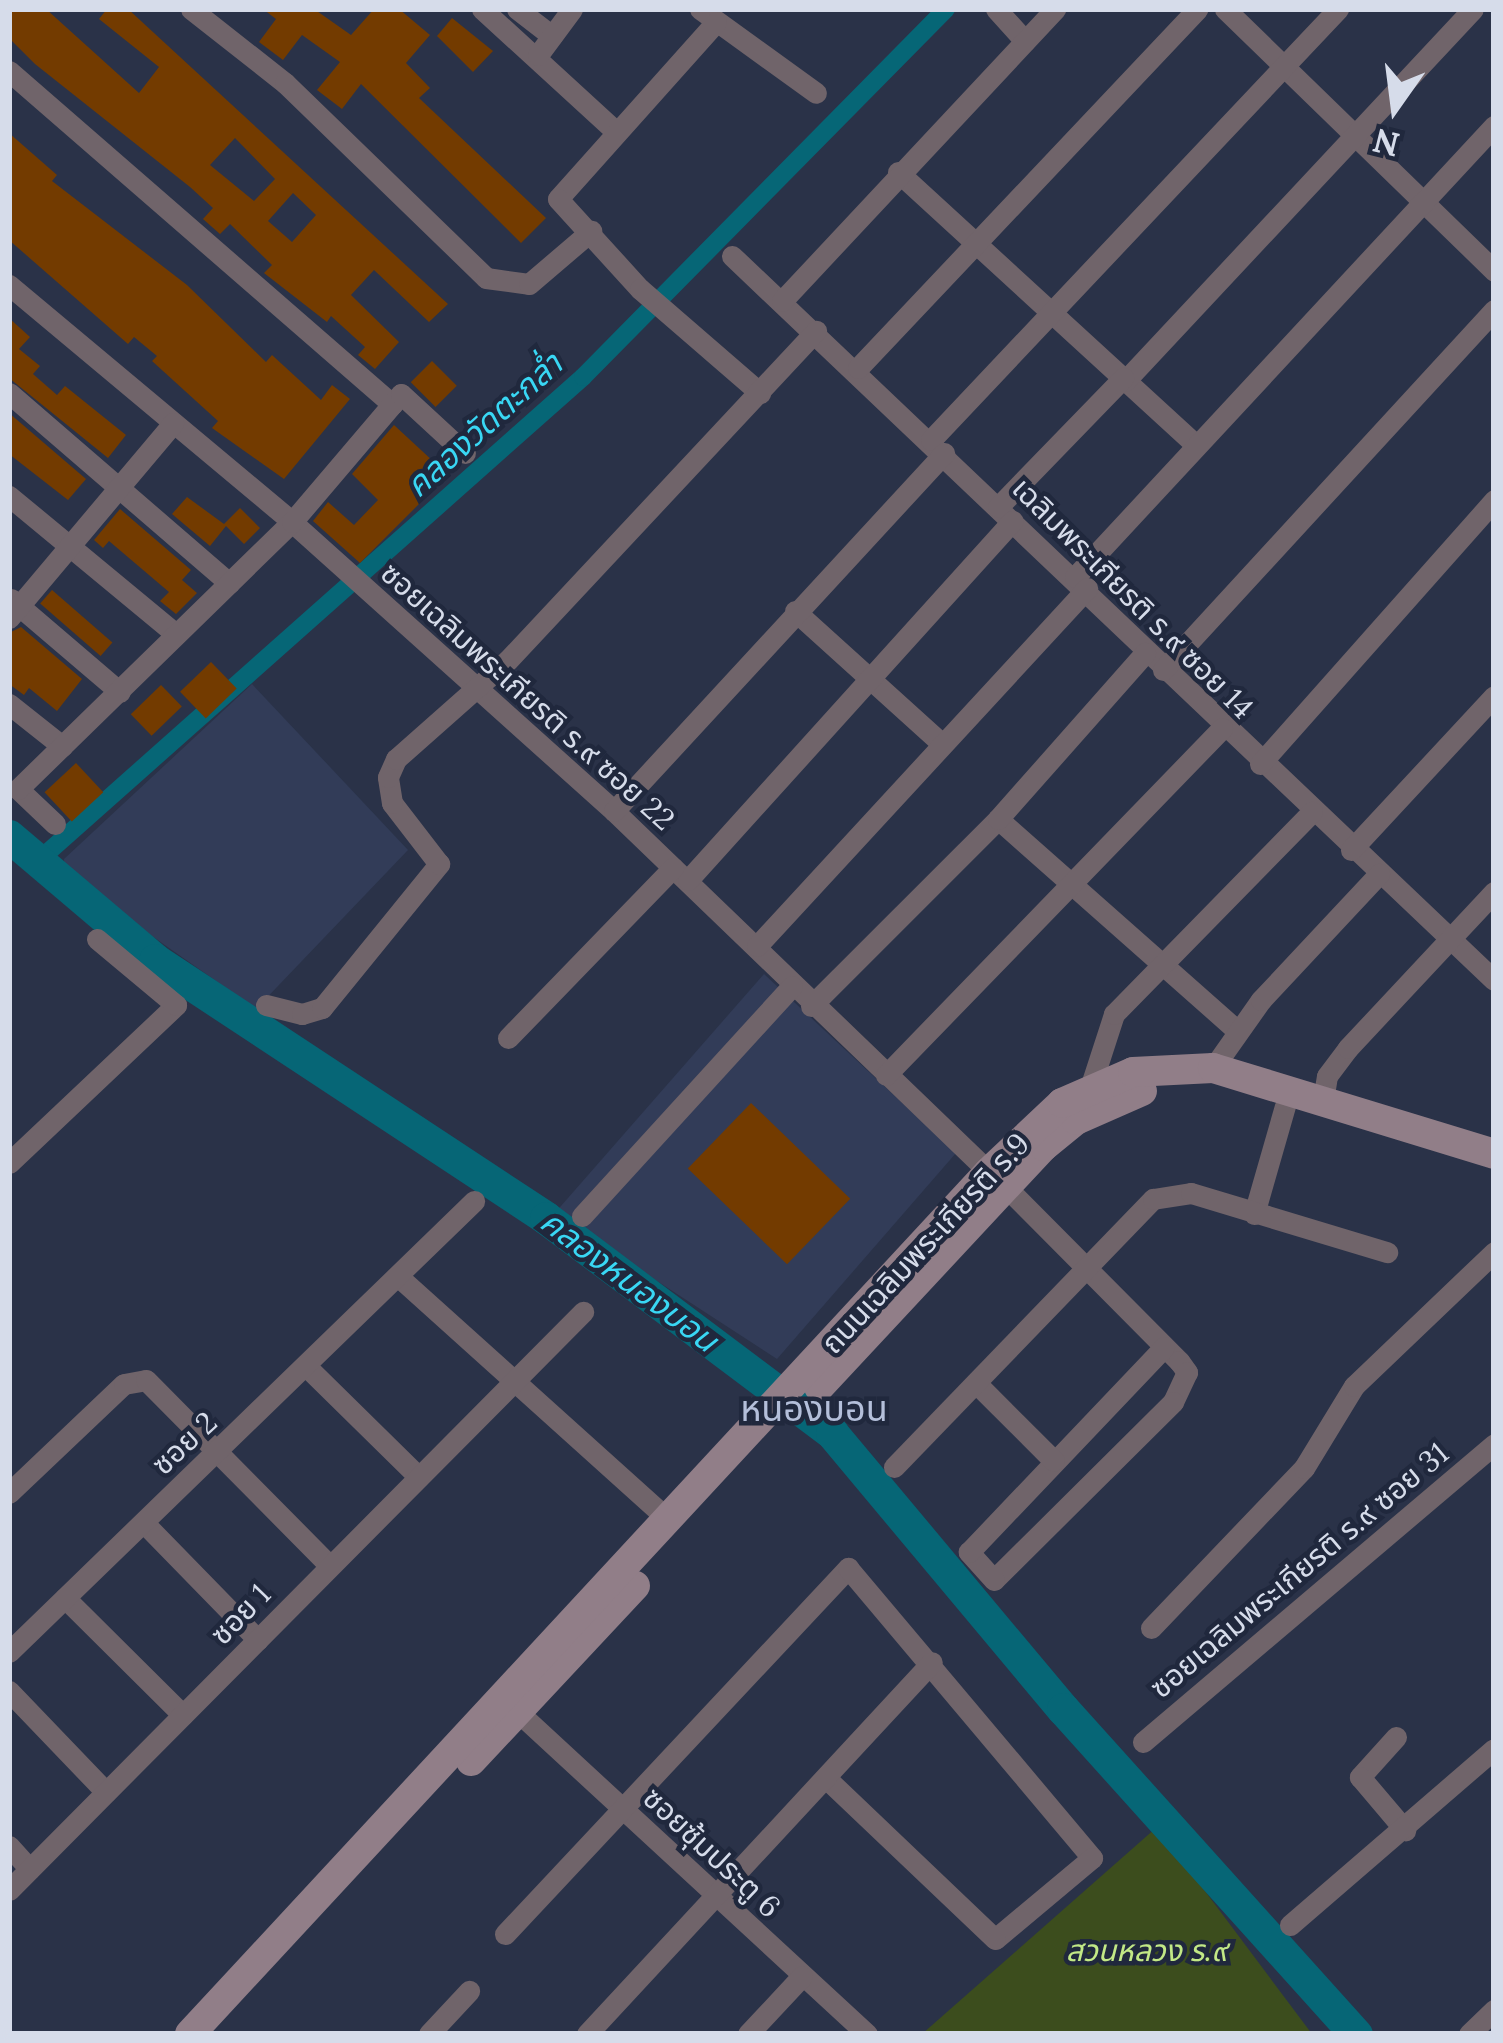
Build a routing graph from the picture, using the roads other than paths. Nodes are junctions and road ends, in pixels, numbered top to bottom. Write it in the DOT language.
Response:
graph roads {
  1 [pos="191,9"];
  2 [pos="482,9"];
  3 [pos="517,9"];
  4 [pos="572,9"];
  5 [pos="996,9"];
  6 [pos="1055,9"];
  7 [pos="1198,9"];
  8 [pos="1225,9"];
  9 [pos="1338,9"];
  10 [pos="1473,9"];
  11 [pos="708,15"];
  12 [pos="1025,41"];
  13 [pos="545,45"];
  14 [pos="1281,69"];
  15 [pos="9,71"];
  16 [pos="816,93"];
  17 [pos="1494,126"];
  18 [pos="615,131"];
  19 [pos="1356,140"];
  20 [pos="898,172"];
  21 [pos="1420,202"];
  22 [pos="591,231"];
  23 [pos="974,240"];
  24 [pos="731,256"];
  25 [pos="1494,271"];
  26 [pos="9,285"];
  27 [pos="782,301"];
  28 [pos="1049,310"];
  29 [pos="1494,310"];
  30 [pos="816,331"];
  31 [pos="858,368"];
  32 [pos="1124,380"];
  33 [pos="9,393"];
  34 [pos="760,393"];
  35 [pos="392,404"];
  36 [pos="173,423"];
  37 [pos="1195,444"];
  38 [pos="937,447"];
  39 [pos="465,453"];
  40 [pos="122,484"];
  41 [pos="9,496"];
  42 [pos="1494,500"];
  43 [pos="1005,514"];
  44 [pos="292,523"];
  45 [pos="70,546"];
  46 [pos="1081,582"];
  47 [pos="229,583"];
  48 [pos="12,607"];
  49 [pos="795,611"];
  50 [pos="176,634"];
  51 [pos="1145,653"];
  52 [pos="1162,670"];
  53 [pos="867,674"];
  54 [pos="477,687"];
  55 [pos="120,692"];
  56 [pos="1494,695"];
  57 [pos="9,704"];
  58 [pos="1222,728"];
  59 [pos="940,742"];
  60 [pos="62,746"];
  61 [pos="1260,764"];
  62 [pos="614,811"];
  63 [pos="1312,812"];
  64 [pos="998,819"];
  65 [pos="55,824"];
  66 [pos="1351,850"];
  67 [pos="680,874"];
  68 [pos="1379,874"];
  69 [pos="1071,888"];
  70 [pos="1494,892"];
  71 [pos="97,939"];
  72 [pos="1451,941"];
  73 [pos="757,946"];
  74 [pos="1162,962"];
  75 [pos="1494,980"];
  76 [pos="792,986"];
  77 [pos="266,1005"];
  78 [pos="811,1006"];
  79 [pos="1238,1031"];
  80 [pos="508,1038"];
  81 [pos="1213,1068"];
  82 [pos="886,1075"];
  83 [pos="1090,1088"];
  84 [pos="1323,1101"];
  85 [pos="1285,1106"];
  86 [pos="1493,1153"];
  87 [pos="9,1162"];
  88 [pos="997,1179"];
  89 [pos="474,1201"];
  90 [pos="1255,1214"];
  91 [pos="582,1216"];
  92 [pos="1387,1252"];
  93 [pos="1494,1252"];
  94 [pos="1088,1269"];
  95 [pos="401,1279"];
  96 [pos="583,1312"];
  97 [pos="1164,1347"];
  98 [pos="309,1369"];
  99 [pos="514,1381"];
  100 [pos="976,1383"];
  101 [pos="770,1426"];
  102 [pos="1494,1444"];
  103 [pos="218,1451"];
  104 [pos="1054,1461"];
  105 [pos="894,1467"];
  106 [pos="419,1477"];
  107 [pos="9,1493"];
  108 [pos="669,1520"];
  109 [pos="144,1523"];
  110 [pos="329,1565"];
  111 [pos="65,1598"];
  112 [pos="1151,1628"];
  113 [pos="258,1640"];
  114 [pos="9,1652"];
  115 [pos="932,1662"];
  116 [pos="9,1691"];
  117 [pos="518,1712"];
  118 [pos="183,1714"];
  119 [pos="1396,1737"];
  120 [pos="1143,1742"];
  121 [pos="1494,1749"];
  122 [pos="826,1778"];
  123 [pos="106,1792"];
  124 [pos="618,1805"];
  125 [pos="1405,1830"];
  126 [pos="9,1846"];
  127 [pos="30,1869"];
  128 [pos="9,1890"];
  129 [pos="713,1894"];
  130 [pos="1290,1925"];
  131 [pos="505,1934"];
  132 [pos="802,1976"];
  133 [pos="469,1991"];
  134 [pos="1494,2010"];
  135 [pos="190,2034"];
  136 [pos="213,2034"];
  137 [pos="429,2034"];
  138 [pos="587,2034"];
  139 [pos="748,2034"];
  140 [pos="867,2034"];
  141 [pos="1468,2034"];
  1 -- 22 [label="street"];
  2 -- 13 [label="street"];
  3 -- 13 [label="street"];
  4 -- 13 [label="street"];
  5 -- 12 [label="street"];
  6 -- 12 [label="street"];
  7 -- 23 [label="street"];
  8 -- 14 [label="street"];
  9 -- 14 [label="street"];
  10 -- 19 [label="street"];
  11 -- 16 [label="street"];
  11 -- 18 [label="street"];
  12 -- 20 [label="street"];
  13 -- 18 [label="street"];
  14 -- 19 [label="street"];
  14 -- 28 [label="street"];
  15 -- 35 [label="street"];
  17 -- 21 [label="street"];
  18 -- 22 [label="street"];
  19 -- 21 [label="street"];
  19 -- 32 [label="street"];
  20 -- 23 [label="street"];
  20 -- 27 [label="street"];
  21 -- 25 [label="street"];
  21 -- 37 [label="street"];
  22 -- 34 [label="street"];
  23 -- 28 [label="street"];
  23 -- 31 [label="street"];
  24 -- 27 [label="street, เฉลิมพระเกียรติ ร.๙ ซอย 14"];
  26 -- 36 [label="street, ซอยเฉลิมพระเกียรติ ร.๙ ซอย 22"];
  27 -- 30 [label="street, เฉลิมพระเกียรติ ร.๙ ซอย 14"];
  28 -- 32 [label="street"];
  28 -- 38 [label="street"];
  29 -- 52 [label="street"];
  30 -- 31 [label="street, เฉลิมพระเกียรติ ร.๙ ซอย 14"];
  30 -- 34 [label="street"];
  31 -- 38 [label="street, เฉลิมพระเกียรติ ร.๙ ซอย 14"];
  32 -- 37 [label="street"];
  32 -- 43 [label="street"];
  33 -- 40 [label="street"];
  34 -- 54 [label="street"];
  35 -- 39 [label="street"];
  35 -- 44 [label="street"];
  36 -- 40 [label="street"];
  36 -- 44 [label="street, ซอยเฉลิมพระเกียรติ ร.๙ ซอย 22"];
  37 -- 46 [label="street"];
  38 -- 43 [label="street, เฉลิมพระเกียรติ ร.๙ ซอย 14"];
  38 -- 49 [label="street"];
  40 -- 45 [label="street"];
  40 -- 47 [label="street"];
  41 -- 45 [label="street"];
  42 -- 61 [label="street"];
  43 -- 46 [label="street, เฉลิมพระเกียรติ ร.๙ ซอย 14"];
  43 -- 53 [label="street"];
  44 -- 47 [label="street"];
  44 -- 54 [label="street, ซอยเฉลิมพระเกียรติ ร.๙ ซอย 22"];
  45 -- 48 [label="street"];
  45 -- 50 [label="street"];
  46 -- 51 [label="street, เฉลิมพระเกียรติ ร.๙ ซอย 14"];
  46 -- 59 [label="street"];
  47 -- 50 [label="street"];
  48 -- 55 [label="street"];
  49 -- 53 [label="street"];
  49 -- 62 [label="street"];
  50 -- 55 [label="street"];
  51 -- 52 [label="street, เฉลิมพระเกียรติ ร.๙ ซอย 14"];
  51 -- 64 [label="street"];
  52 -- 58 [label="street, เฉลิมพระเกียรติ ร.๙ ซอย 14"];
  53 -- 59 [label="street"];
  53 -- 67 [label="street"];
  54 -- 62 [label="street, ซอยเฉลิมพระเกียรติ ร.๙ ซอย 22"];
  54 -- 77 [label="street"];
  55 -- 60 [label="street"];
  56 -- 66 [label="street"];
  57 -- 60 [label="street"];
  58 -- 61 [label="street, เฉลิมพระเกียรติ ร.๙ ซอย 14"];
  58 -- 69 [label="street"];
  59 -- 73 [label="street"];
  60 -- 65 [label="street"];
  61 -- 63 [label="street, เฉลิมพระเกียรติ ร.๙ ซอย 14"];
  62 -- 67 [label="street, ซอยเฉลิมพระเกียรติ ร.๙ ซอย 22"];
  63 -- 66 [label="street, เฉลิมพระเกียรติ ร.๙ ซอย 14"];
  63 -- 74 [label="street"];
  64 -- 69 [label="street"];
  64 -- 78 [label="street"];
  66 -- 68 [label="street, เฉลิมพระเกียรติ ร.๙ ซอย 14"];
  67 -- 73 [label="street, ซอยเฉลิมพระเกียรติ ร.๙ ซอย 22"];
  67 -- 80 [label="street"];
  68 -- 72 [label="street, เฉลิมพระเกียรติ ร.๙ ซอย 14"];
  68 -- 79 [label="street"];
  69 -- 74 [label="street"];
  69 -- 82 [label="street"];
  70 -- 72 [label="street"];
  71 -- 87 [label="street"];
  72 -- 75 [label="street, เฉลิมพระเกียรติ ร.๙ ซอย 14"];
  72 -- 84 [label="street"];
  73 -- 76 [label="street, ซอยเฉลิมพระเกียรติ ร.๙ ซอย 22"];
  74 -- 79 [label="street"];
  74 -- 83 [label="street"];
  76 -- 78 [label="street, ซอยเฉลิมพระเกียรติ ร.๙ ซอย 22"];
  76 -- 91 [label="street"];
  78 -- 82 [label="street, ซอยเฉลิมพระเกียรติ ร.๙ ซอย 22"];
  79 -- 81 [label="street"];
  81 -- 83 [label="main road, ถนนเฉลิมพระเกียรติ ร.9"];
  81 -- 84 [label="main road, ถนนเฉลิมพระเกียรติ ร.9"];
  82 -- 88 [label="street, ซอยเฉลิมพระเกียรติ ร.๙ ซอย 22"];
  83 -- 88 [label="main road, ถนนเฉลิมพระเกียรติ ร.9"];
  84 -- 86 [label="main road, ถนนเฉลิมพระเกียรติ ร.9"];
  85 -- 86 [label="main road, ถนนเฉลิมพระเกียรติ ร.9"];
  85 -- 88 [label="main road, ถนนเฉลิมพระเกียรติ ร.9"];
  85 -- 90 [label="street"];
  88 -- 94 [label="street, ซอยเฉลิมพระเกียรติ ร.๙ ซอย 22"];
  88 -- 101 [label="main road, ถนนเฉลิมพระเกียรติ ร.9"];
  89 -- 95 [label="street, ซอย 2"];
  90 -- 92 [label="street"];
  90 -- 94 [label="street"];
  93 -- 112 [label="street"];
  94 -- 97 [label="street, ซอยเฉลิมพระเกียรติ ร.๙ ซอย 22"];
  94 -- 100 [label="street"];
  95 -- 98 [label="street, ซอย 2"];
  95 -- 99 [label="street"];
  96 -- 99 [label="street, ซอย 1"];
  97 -- 104 [label="street"];
  97 -- 104 [label="street"];
  98 -- 103 [label="street, ซอย 2"];
  98 -- 106 [label="street"];
  99 -- 106 [label="street, ซอย 1"];
  99 -- 108 [label="street"];
  100 -- 104 [label="street"];
  100 -- 105 [label="street"];
  101 -- 108 [label="main road, ถนนเฉลิมพระเกียรติ ร.9"];
  101 -- 117 [label="main road, ถนนเฉลิมพระเกียรติ ร.9"];
  102 -- 120 [label="street, ซอยเฉลิมพระเกียรติ ร.๙ ซอย 31"];
  103 -- 107 [label="street"];
  103 -- 109 [label="street, ซอย 2"];
  103 -- 110 [label="street"];
  106 -- 110 [label="street, ซอย 1"];
  108 -- 135 [label="main road, ถนนเฉลิมพระเกียรติ ร.9"];
  109 -- 111 [label="street, ซอย 2"];
  109 -- 113 [label="street"];
  110 -- 113 [label="street, ซอย 1"];
  111 -- 114 [label="street, ซอย 2"];
  111 -- 118 [label="street"];
  113 -- 118 [label="street, ซอย 1"];
  115 -- 122 [label="street"];
  115 -- 122 [label="street"];
  115 -- 124 [label="street"];
  116 -- 123 [label="street"];
  117 -- 124 [label="street, ซอยซุ้มประตู 6"];
  117 -- 136 [label="main road, ถนนเฉลิมพระเกียรติ ร.9"];
  118 -- 123 [label="street, ซอย 1"];
  119 -- 125 [label="street"];
  121 -- 125 [label="street"];
  122 -- 129 [label="street"];
  123 -- 127 [label="street, ซอย 1"];
  124 -- 129 [label="street, ซอยซุ้มประตู 6"];
  124 -- 131 [label="street"];
  125 -- 130 [label="street"];
  126 -- 127 [label="street"];
  127 -- 128 [label="street, ซอย 1"];
  129 -- 132 [label="street, ซอยซุ้มประตู 6"];
  129 -- 138 [label="street"];
  132 -- 139 [label="street"];
  132 -- 140 [label="street, ซอยซุ้มประตู 6"];
  133 -- 137 [label="street"];
  134 -- 141 [label="street"];
}
